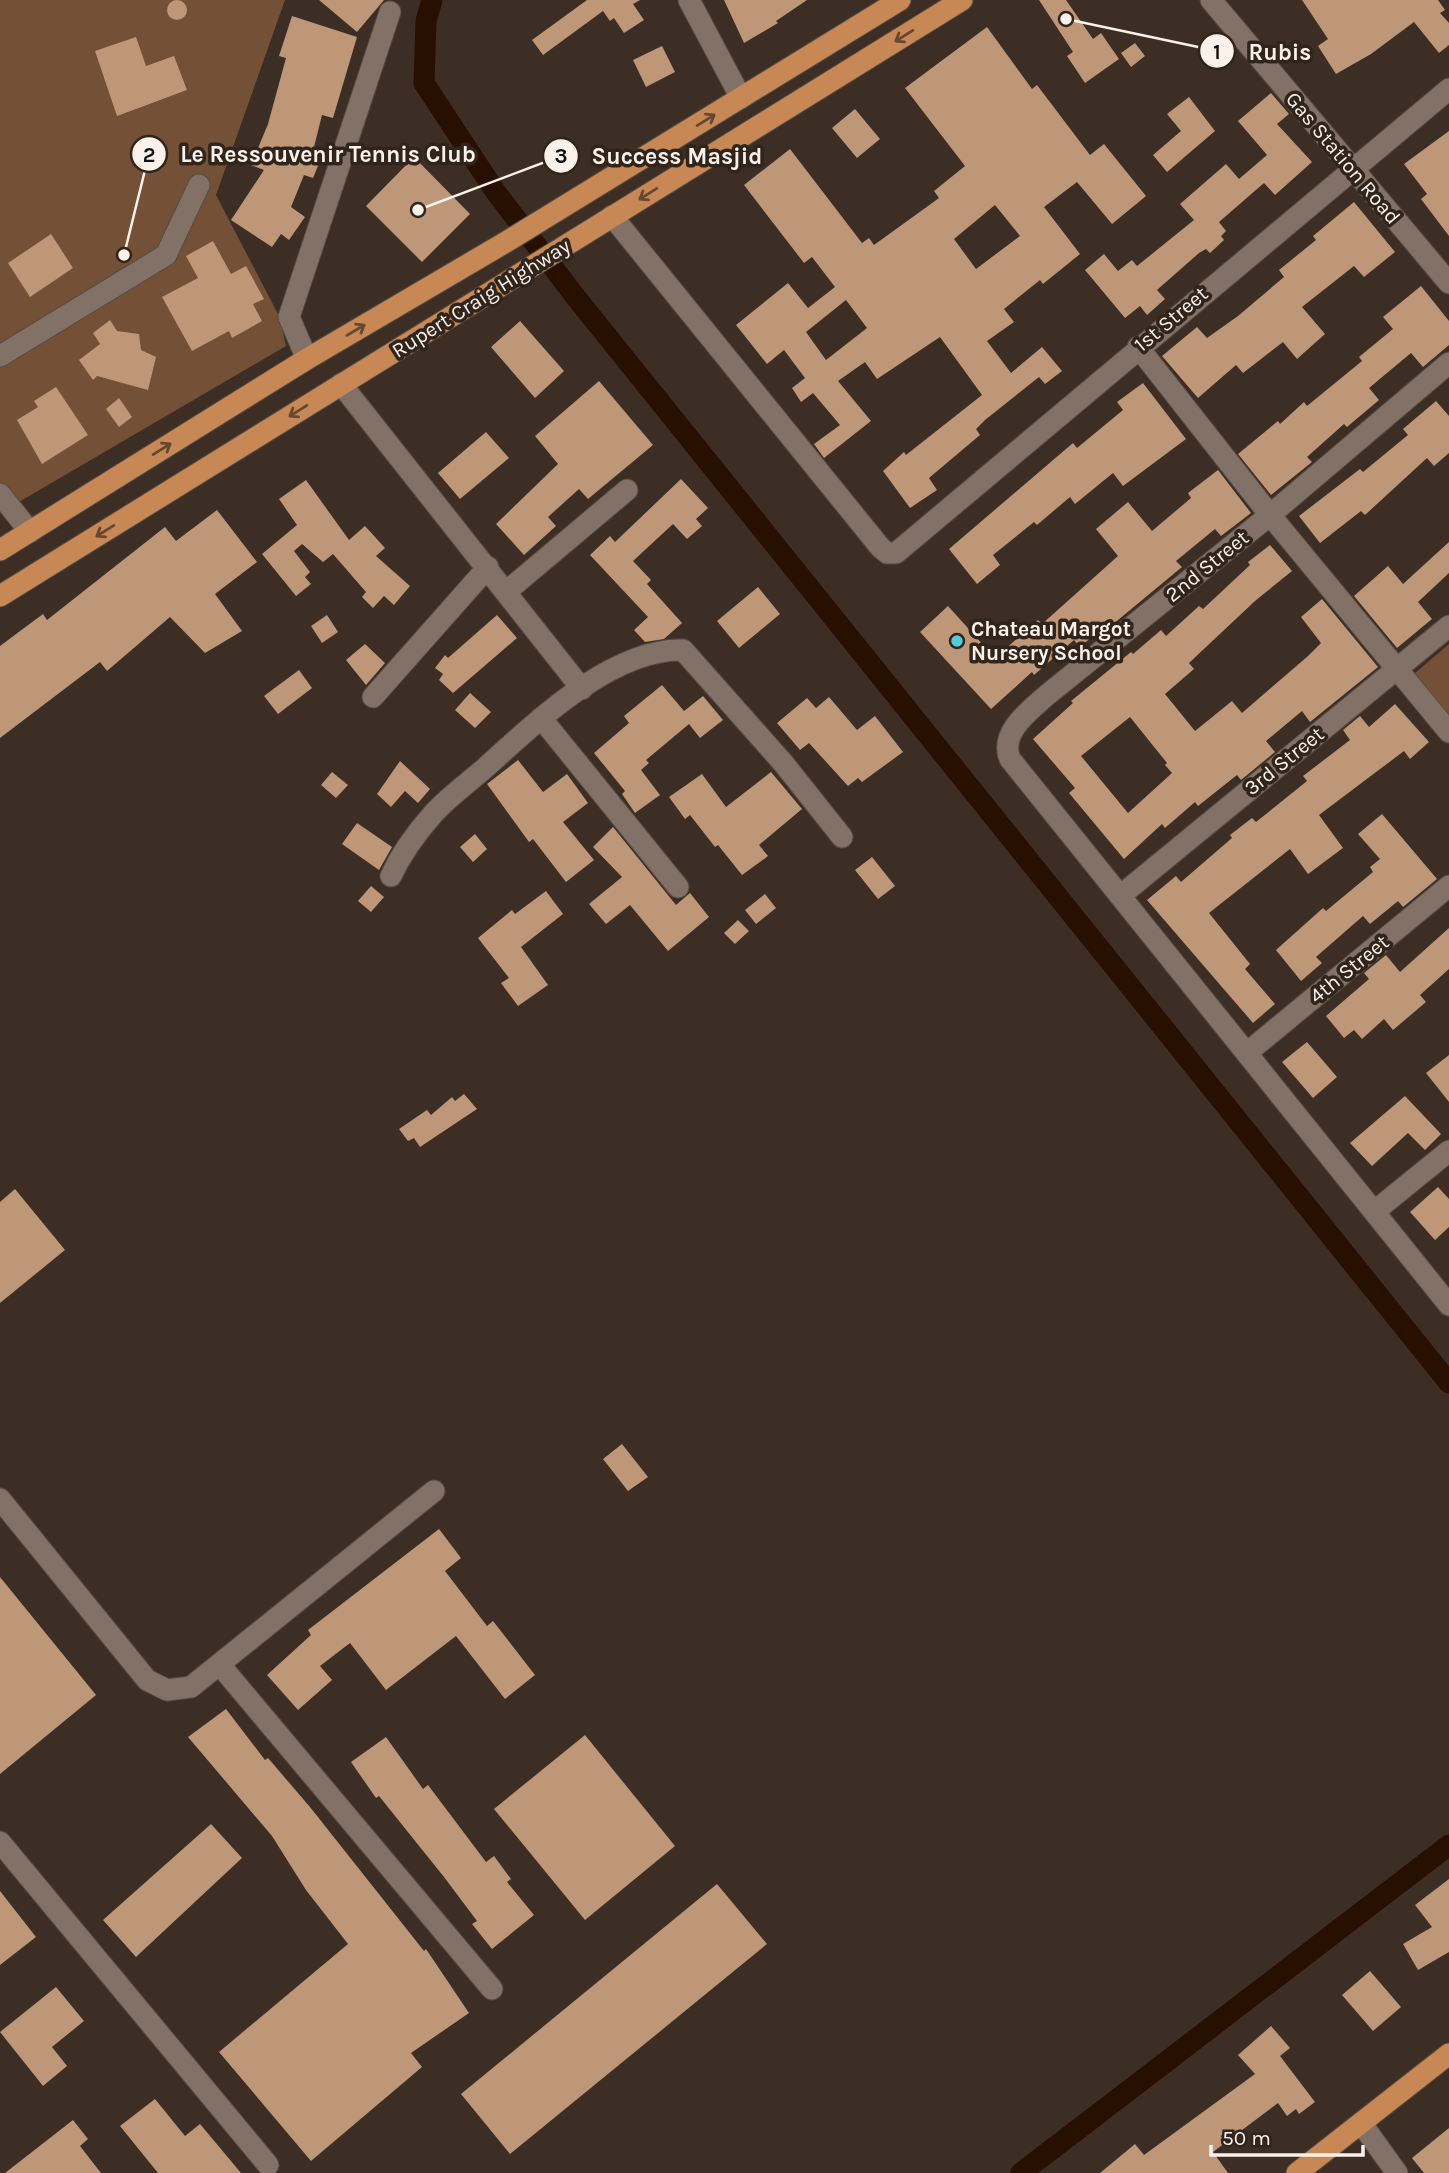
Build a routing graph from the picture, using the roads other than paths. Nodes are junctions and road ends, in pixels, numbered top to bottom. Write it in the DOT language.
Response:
graph roads {
  1 [pos="689,0"];
  2 [pos="900,0"];
  3 [pos="962,0"];
  4 [pos="1211,0"];
  5 [pos="390,12"];
  6 [pos="1449,89"];
  7 [pos="741,98"];
  8 [pos="1351,169"];
  9 [pos="199,186"];
  10 [pos="612,216"];
  11 [pos="1449,283"];
  12 [pos="1138,347"];
  13 [pos="0,356"];
  14 [pos="307,359"];
  15 [pos="1449,363"];
  16 [pos="341,384"];
  17 [pos="627,489"];
  18 [pos="0,494"];
  19 [pos="1270,515"];
  20 [pos="30,532"];
  21 [pos="0,550"];
  22 [pos="488,567"];
  23 [pos="507,591"];
  24 [pos="0,596"];
  25 [pos="1449,626"];
  26 [pos="1396,670"];
  27 [pos="582,689"];
  28 [pos="373,697"];
  29 [pos="541,718"];
  30 [pos="1449,732"];
  31 [pos="842,837"];
  32 [pos="391,876"];
  33 [pos="1449,886"];
  34 [pos="678,887"];
  35 [pos="1120,896"];
  36 [pos="1248,1052"];
  37 [pos="1449,1151"];
  38 [pos="1376,1211"];
  39 [pos="1449,1305"];
  40 [pos="434,1491"];
  41 [pos="0,1499"];
  42 [pos="220,1665"];
  43 [pos="0,1842"];
  44 [pos="492,1989"];
  45 [pos="1449,2054"];
  46 [pos="1361,2123"];
  47 [pos="268,2165"];
  48 [pos="1297,2173"];
  49 [pos="1397,2173"];
  1 -- 7 [label="street"];
  2 -- 7 [label="main road, Rupert Craig Highway"];
  3 -- 10 [label="main road, Rupert Craig Highway, one-way"];
  4 -- 8 [label="street, Gas Station Road"];
  5 -- 14 [label="street"];
  6 -- 8 [label="street, 1st Street"];
  14 -- 7 [label="main road, Rupert Craig Highway, one-way"];
  8 -- 11 [label="street, Gas Station Road"];
  8 -- 12 [label="street, 1st Street"];
  9 -- 13 [label="street"];
  10 -- 12 [label="street, 1st Street"];
  10 -- 16 [label="main road, Rupert Craig Highway"];
  12 -- 19 [label="street"];
  20 -- 14 [label="main road, Rupert Craig Highway, one-way"];
  15 -- 19 [label="street, 2nd Street"];
  16 -- 22 [label="street"];
  16 -- 24 [label="main road, Rupert Craig Highway, one-way"];
  17 -- 23 [label="street"];
  18 -- 20 [label="street"];
  19 -- 26 [label="street"];
  19 -- 35 [label="street, 2nd Street"];
  20 -- 21 [label="main road, Rupert Craig Highway"];
  22 -- 23 [label="street"];
  22 -- 28 [label="street"];
  23 -- 27 [label="street"];
  25 -- 26 [label="street, 3rd Street"];
  26 -- 30 [label="street"];
  26 -- 35 [label="street, 3rd Street"];
  27 -- 29 [label="street"];
  27 -- 31 [label="street"];
  29 -- 32 [label="street"];
  29 -- 34 [label="street"];
  33 -- 36 [label="street, 4th Street"];
  35 -- 36 [label="street"];
  36 -- 38 [label="street"];
  37 -- 38 [label="street"];
  38 -- 39 [label="street"];
  40 -- 42 [label="street"];
  41 -- 42 [label="street"];
  42 -- 44 [label="street"];
  43 -- 47 [label="street"];
  45 -- 46 [label="main road"];
  46 -- 48 [label="main road"];
  46 -- 49 [label="street"];
}
